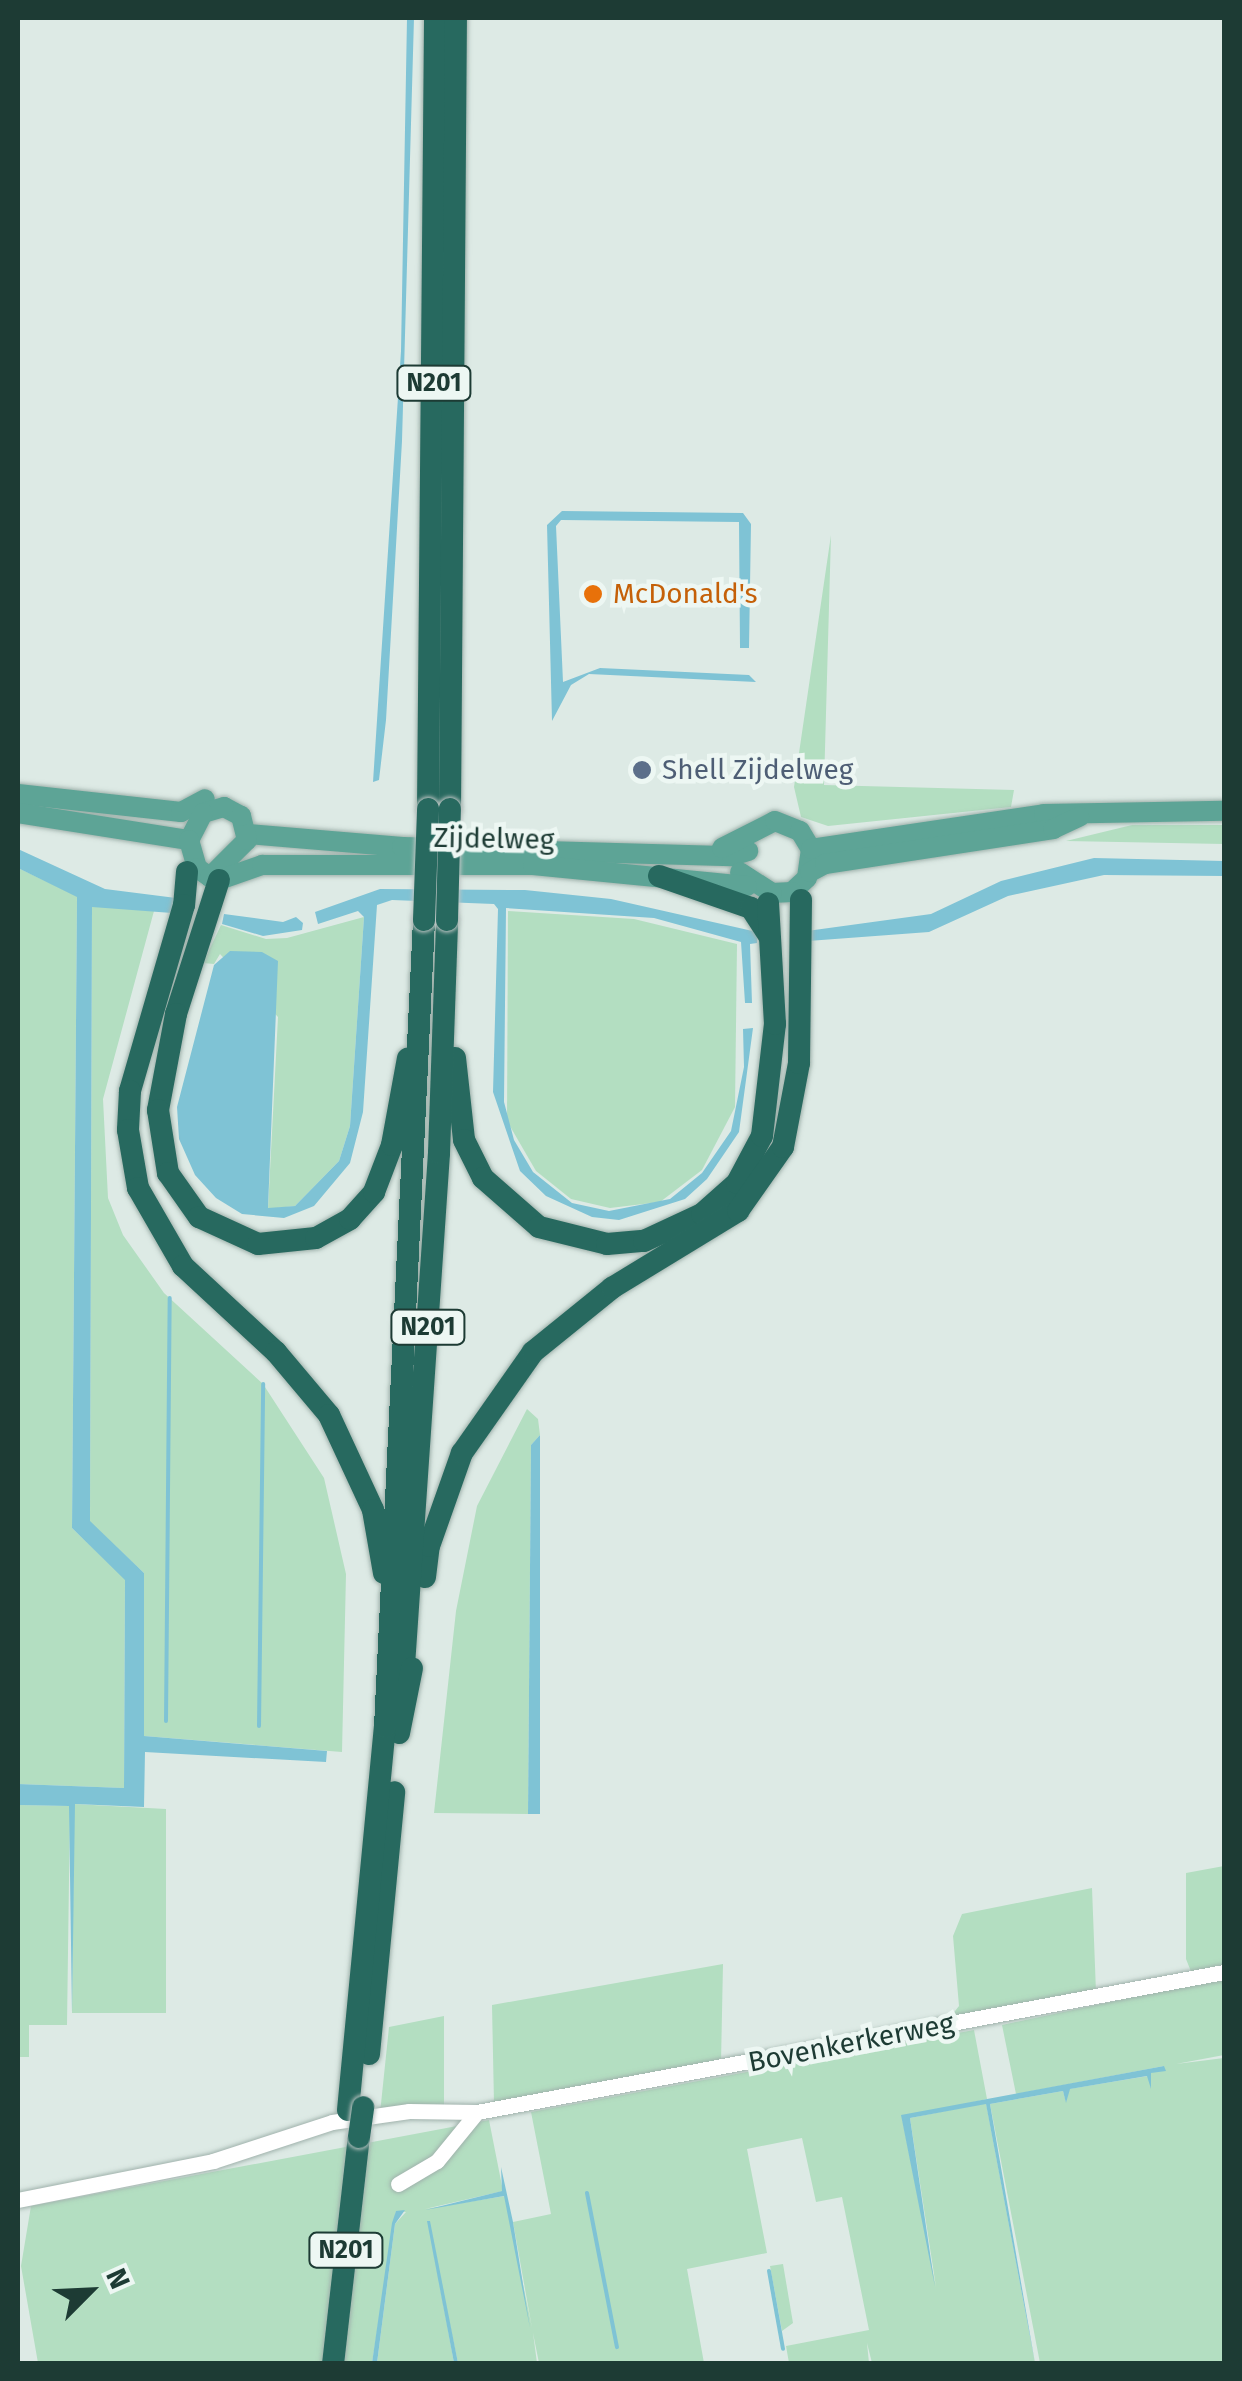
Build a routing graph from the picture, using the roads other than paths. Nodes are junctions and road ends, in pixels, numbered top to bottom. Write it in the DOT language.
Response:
graph roads {
  1 [pos="435,18"];
  2 [pos="456,18"];
  3 [pos="18,794"];
  4 [pos="439,809"];
  5 [pos="1224,811"];
  6 [pos="18,813"];
  7 [pos="195,813"];
  8 [pos="1080,816"];
  9 [pos="134,832"];
  10 [pos="254,844"];
  11 [pos="808,844"];
  12 [pos="744,846"];
  13 [pos="659,864"];
  14 [pos="207,867"];
  15 [pos="814,876"];
  16 [pos="745,879"];
  17 [pos="787,900"];
  18 [pos="435,920"];
  19 [pos="773,962"];
  20 [pos="422,990"];
  21 [pos="392,1730"];
  22 [pos="1224,1972"];
  23 [pos="477,2112"];
  24 [pos="352,2138"];
  25 [pos="398,2184"];
  26 [pos="18,2200"];
  27 [pos="322,2364"];
  28 [pos="333,2364"];
  1 -- 4 [label="highway, N201"];
  2 -- 4 [label="highway, N201"];
  3 -- 7 [label="main road"];
  4 -- 18 [label="highway, N201, bridge"];
  5 -- 8 [label="main road"];
  6 -- 9 [label="main road"];
  7 -- 10 [label="main road"];
  7 -- 14 [label="main road"];
  8 -- 11 [label="main road"];
  8 -- 15 [label="main road"];
  9 -- 14 [label="main road"];
  9 -- 14 [label="main road"];
  10 -- 13 [label="main road, Zijdelweg"];
  10 -- 13 [label="main road, Zijdelweg"];
  10 -- 14 [label="main road"];
  10 -- 14 [label="main road"];
  11 -- 12 [label="main road"];
  11 -- 15 [label="main road"];
  12 -- 13 [label="main road, Zijdelweg"];
  12 -- 16 [label="main road"];
  13 -- 16 [label="main road, Zijdelweg"];
  13 -- 19 [label="highway, N201"];
  14 -- 20 [label="highway, N201"];
  14 -- 21 [label="highway, N201"];
  15 -- 17 [label="main road"];
  16 -- 17 [label="main road"];
  17 -- 19 [label="highway, N201"];
  17 -- 21 [label="highway, N201"];
  18 -- 19 [label="highway, N201"];
  18 -- 20 [label="highway, N201"];
  18 -- 21 [label="highway, N201"];
  20 -- 21 [label="highway, N201"];
  21 -- 24 [label="highway, N201"];
  22 -- 23 [label="street, Bovenkerkerweg"];
  23 -- 25 [label="street"];
  23 -- 26 [label="street, Bovenkerkerweg"];
  24 -- 27 [label="highway, N201"];
  24 -- 28 [label="highway, N201"];
}
